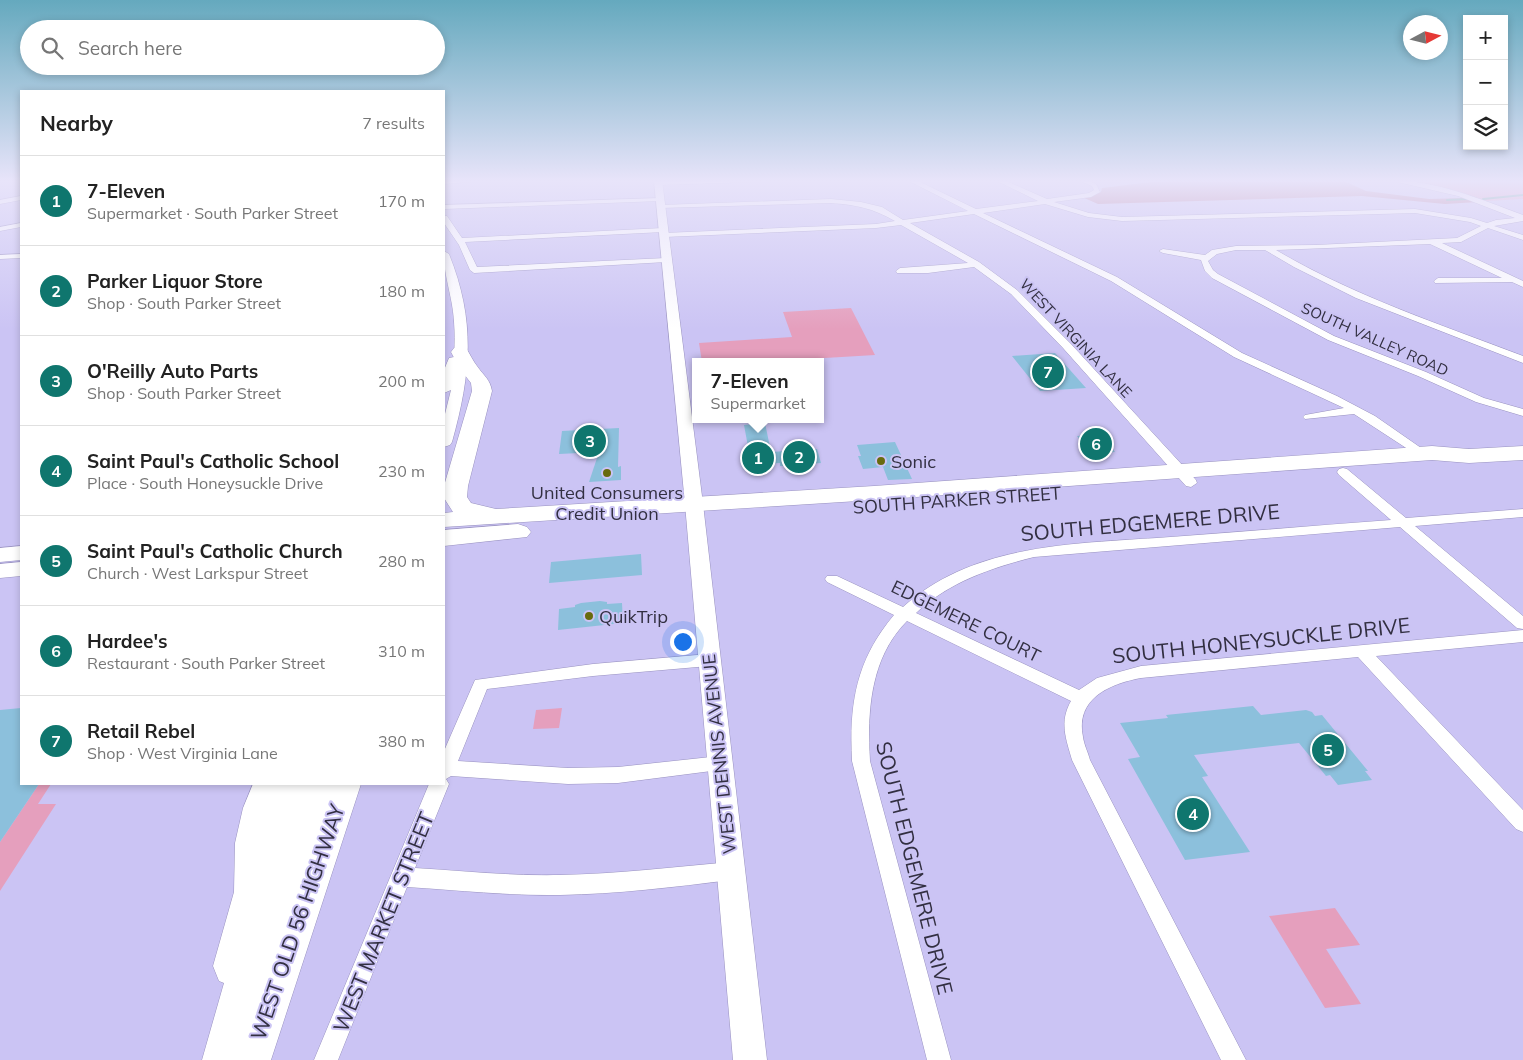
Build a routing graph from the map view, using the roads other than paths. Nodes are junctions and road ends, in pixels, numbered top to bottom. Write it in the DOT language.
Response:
graph roads {
  1 [pos="452,229"];
  2 [pos="754,229"];
  3 [pos="915,229"];
  4 [pos="1011,229"];
  5 [pos="1480,229"];
  6 [pos="1501,229"];
  7 [pos="664,232"];
  8 [pos="1523,238"];
  9 [pos="460,240"];
  10 [pos="1431,241"];
  11 [pos="1266,247"];
  12 [pos="1163,252"];
  13 [pos="20,256"];
  14 [pos="0,257"];
  15 [pos="1206,258"];
  16 [pos="445,260"];
  17 [pos="666,260"];
  18 [pos="976,264"];
  19 [pos="900,271"];
  20 [pos="448,277"];
  21 [pos="1514,280"];
  22 [pos="1438,281"];
  23 [pos="1523,284"];
  24 [pos="1523,360"];
  25 [pos="454,371"];
  26 [pos="1355,410"];
  27 [pos="1523,413"];
  28 [pos="1309,417"];
  29 [pos="445,439"];
  30 [pos="1523,453"];
  31 [pos="1420,454"];
  32 [pos="1469,456"];
  33 [pos="1343,472"];
  34 [pos="1185,477"];
  35 [pos="445,480"];
  36 [pos="694,511"];
  37 [pos="1523,513"];
  38 [pos="499,516"];
  39 [pos="1403,523"];
  40 [pos="445,534"];
  41 [pos="20,553"];
  42 [pos="0,554"];
  43 [pos="20,569"];
  44 [pos="0,571"];
  45 [pos="832,579"];
  46 [pos="903,614"];
  47 [pos="1523,624"];
  48 [pos="1523,636"];
  49 [pos="1362,650"];
  50 [pos="709,660"];
  51 [pos="1082,699"];
  52 [pos="720,764"];
  53 [pos="445,770"];
  54 [pos="445,775"];
  55 [pos="270,785"];
  56 [pos="288,785"];
  57 [pos="311,785"];
  58 [pos="344,785"];
  59 [pos="439,785"];
  60 [pos="1523,823"];
  61 [pos="731,871"];
  62 [pos="401,876"];
  63 [pos="280,878"];
  64 [pos="294,931"];
  65 [pos="207,1060"];
  66 [pos="224,1060"];
  67 [pos="249,1060"];
  68 [pos="326,1060"];
  69 [pos="750,1060"];
  70 [pos="939,1060"];
  71 [pos="1234,1060"];
  1 -- 9 [label="street"];
  2 -- 7 [label="street"];
  3 -- 18 [label="street, WEST VIRGINIA LANE"];
  4 -- 26 [label="street"];
  5 -- 10 [label="street"];
  6 -- 8 [label="street"];
  7 -- 9 [label="street"];
  7 -- 17 [label="street, WEST DENNIS AVENUE"];
  9 -- 17 [label="street"];
  10 -- 11 [label="street"];
  10 -- 21 [label="street"];
  11 -- 15 [label="street"];
  11 -- 24 [label="street"];
  12 -- 15 [label="street"];
  13 -- 14 [label="street"];
  15 -- 27 [label="street, SOUTH VALLEY ROAD"];
  16 -- 20 [label="street"];
  17 -- 36 [label="street, WEST DENNIS AVENUE"];
  18 -- 19 [label="street"];
  18 -- 34 [label="street, WEST VIRGINIA LANE"];
  20 -- 25 [label="main road"];
  21 -- 22 [label="street"];
  21 -- 23 [label="street"];
  25 -- 29 [label="street"];
  25 -- 35 [label="highway"];
  25 -- 38 [label="highway"];
  26 -- 28 [label="street"];
  26 -- 31 [label="street"];
  30 -- 32 [label="highway, SOUTH PARKER STREET"];
  31 -- 32 [label="highway, SOUTH PARKER STREET"];
  31 -- 34 [label="highway, SOUTH PARKER STREET"];
  32 -- 33 [label="highway, SOUTH PARKER STREET"];
  33 -- 34 [label="highway, SOUTH PARKER STREET"];
  33 -- 39 [label="street"];
  34 -- 36 [label="highway, SOUTH PARKER STREET"];
  36 -- 38 [label="highway, SOUTH PARKER STREET"];
  36 -- 40 [label="highway, SOUTH PARKER STREET"];
  36 -- 50 [label="street, WEST DENNIS AVENUE"];
  37 -- 39 [label="street, SOUTH EDGEMERE DRIVE"];
  38 -- 40 [label="highway, SOUTH PARKER STREET"];
  39 -- 46 [label="street, SOUTH EDGEMERE DRIVE"];
  39 -- 47 [label="street"];
  41 -- 42 [label="main road"];
  43 -- 44 [label="main road"];
  45 -- 46 [label="street, EDGEMERE COURT"];
  46 -- 51 [label="street, EDGEMERE COURT"];
  46 -- 70 [label="street, SOUTH EDGEMERE DRIVE"];
  48 -- 49 [label="street, SOUTH HONEYSUCKLE DRIVE"];
  49 -- 51 [label="street, SOUTH HONEYSUCKLE DRIVE"];
  49 -- 60 [label="street"];
  50 -- 52 [label="street, WEST DENNIS AVENUE"];
  50 -- 53 [label="street, WEST MARKET STREET"];
  51 -- 71 [label="street, SOUTH HONEYSUCKLE DRIVE"];
  52 -- 54 [label="street"];
  52 -- 61 [label="street, WEST DENNIS AVENUE"];
  55 -- 65 [label="highway"];
  56 -- 63 [label="highway"];
  57 -- 63 [label="highway, WEST OLD 56 HIGHWAY"];
  58 -- 64 [label="highway, WEST OLD 56 HIGHWAY"];
  59 -- 62 [label="street, WEST MARKET STREET"];
  61 -- 62 [label="street"];
  61 -- 69 [label="street, WEST DENNIS AVENUE"];
  62 -- 68 [label="street, WEST MARKET STREET"];
  63 -- 64 [label="highway"];
  63 -- 66 [label="highway, WEST OLD 56 HIGHWAY"];
  64 -- 67 [label="highway, WEST OLD 56 HIGHWAY"];
}
